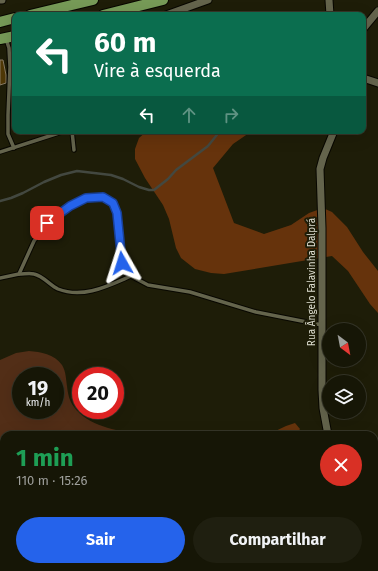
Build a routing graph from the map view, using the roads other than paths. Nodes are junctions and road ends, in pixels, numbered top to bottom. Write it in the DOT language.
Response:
graph roads {
  1 [pos="94,0"];
  2 [pos="163,0"];
  3 [pos="208,0"];
  4 [pos="329,0"];
  5 [pos="378,11"];
  6 [pos="43,12"];
  7 [pos="115,12"];
  8 [pos="177,12"];
  9 [pos="330,12"];
  10 [pos="12,19"];
  11 [pos="0,22"];
  12 [pos="366,25"];
  13 [pos="7,38"];
  14 [pos="366,79"];
  15 [pos="378,83"];
  16 [pos="56,134"];
  17 [pos="72,134"];
  18 [pos="333,134"];
  19 [pos="14,148"];
  20 [pos="74,150"];
  21 [pos="0,152"];
  22 [pos="19,274"];
  23 [pos="131,276"];
  24 [pos="0,278"];
  25 [pos="322,323"];
  26 [pos="322,325"];
  27 [pos="322,367"];
  28 [pos="327,431"];
  1 -- 6 [label="main road"];
  2 -- 7 [label="main road"];
  3 -- 8 [label="street"];
  4 -- 9 [label="street"];
  5 -- 12 [label="street"];
  10 -- 11 [label="main road"];
  13 -- 19 [label="lane"];
  14 -- 15 [label="street"];
  16 -- 19 [label="lane"];
  17 -- 20 [label="lane"];
  18 -- 25 [label="street, Rua Ângelo Falavinha Dalprá"];
  19 -- 21 [label="lane"];
  22 -- 23 [label="lane"];
  22 -- 23 [label="lane"];
  22 -- 24 [label="lane"];
  23 -- 26 [label="lane"];
  27 -- 28 [label="street, Rua Ângelo Falavinha Dalprá"];
}
